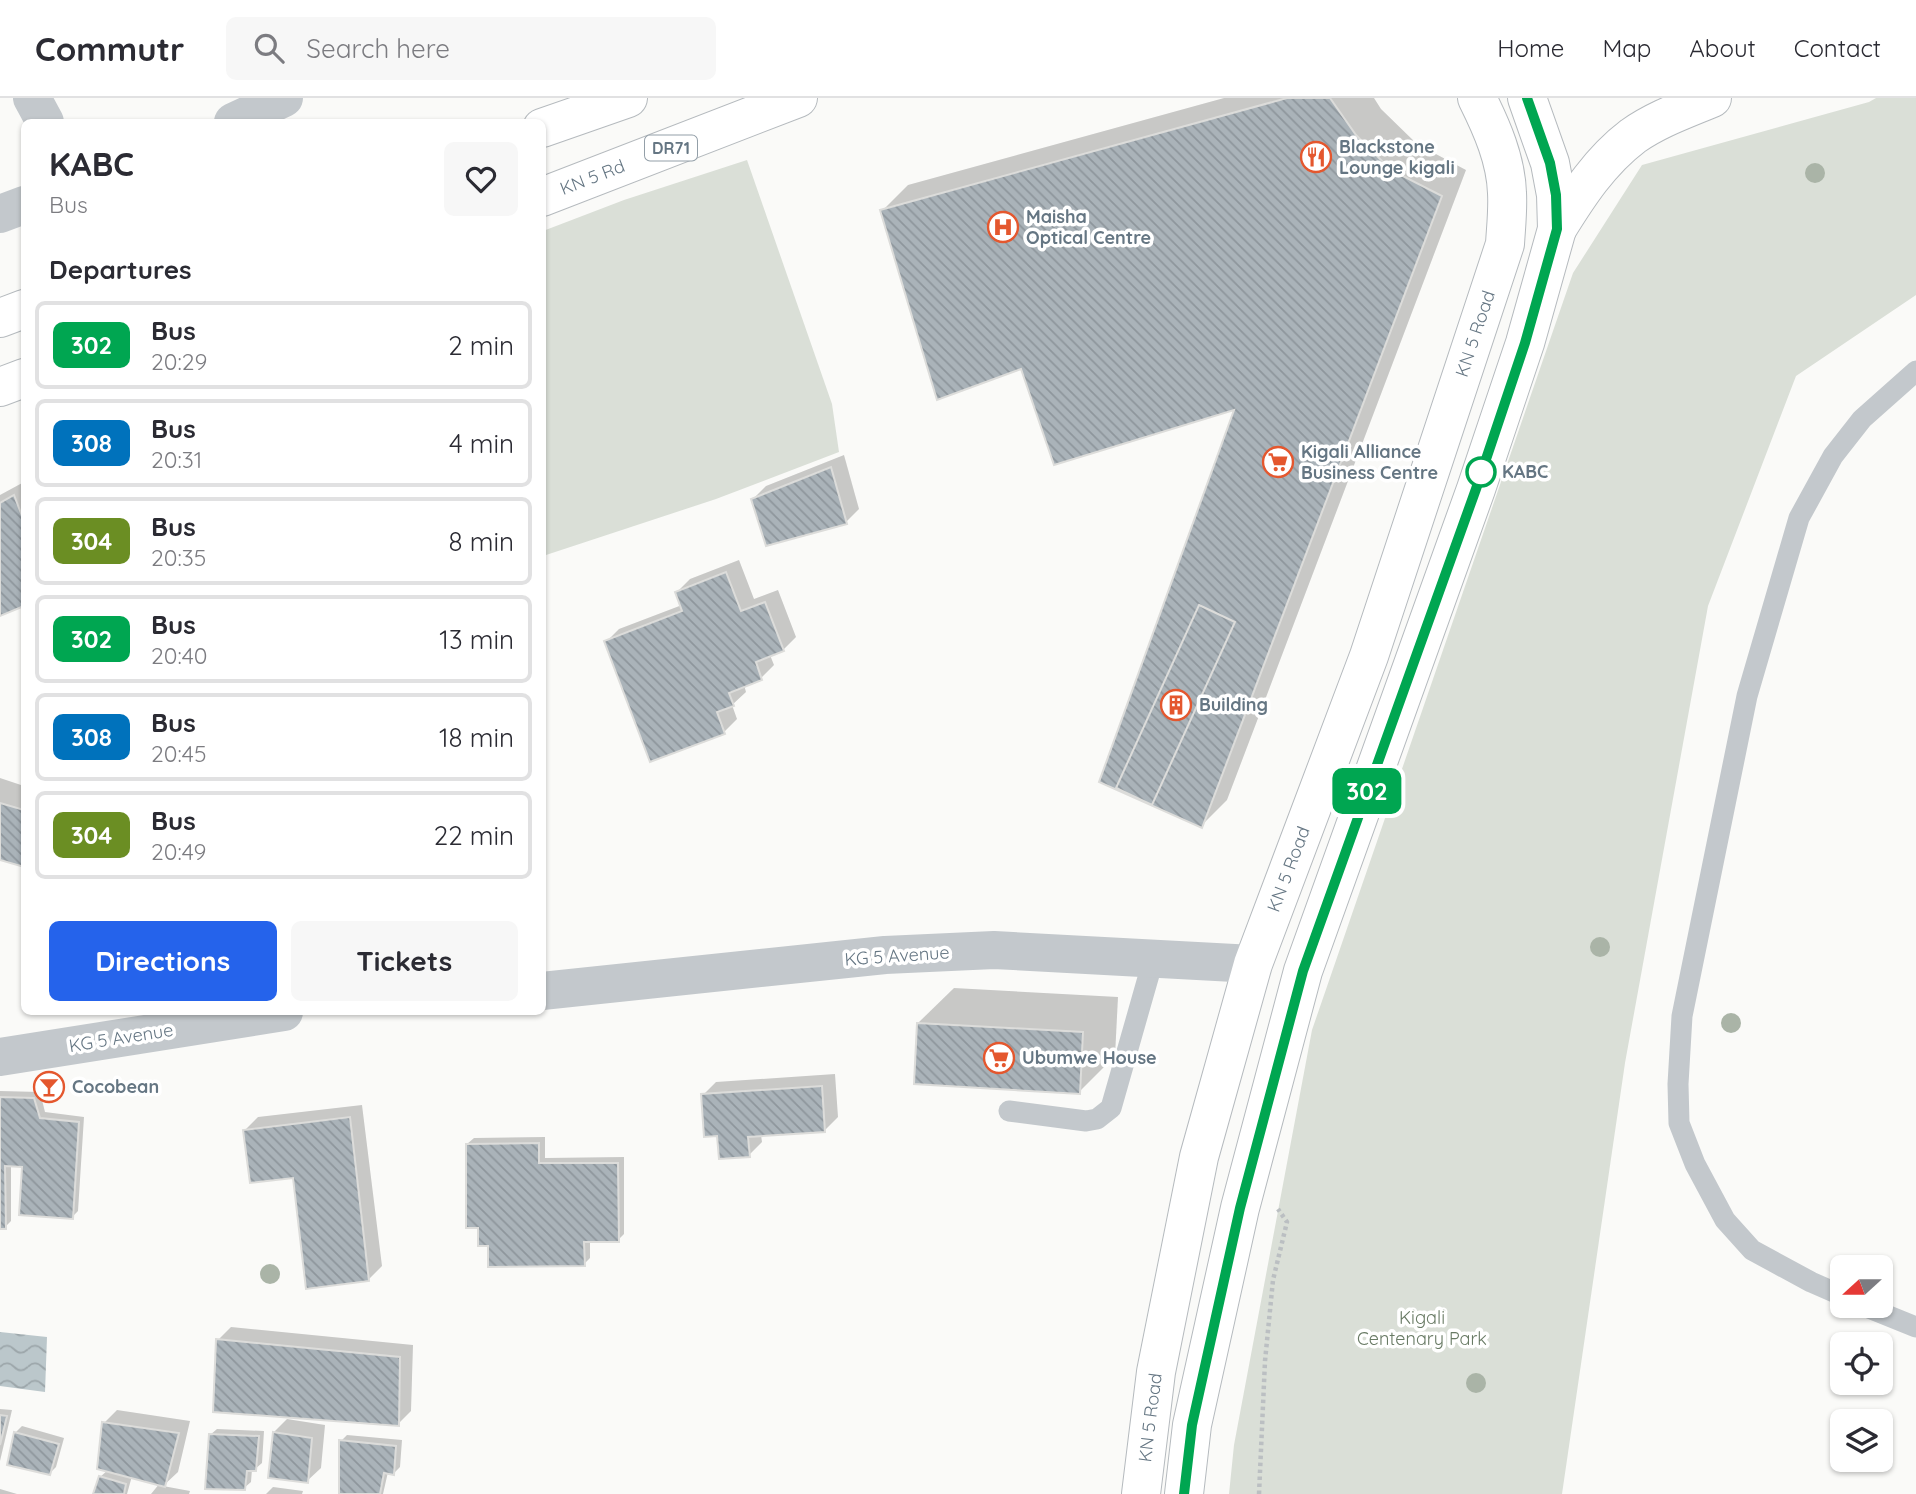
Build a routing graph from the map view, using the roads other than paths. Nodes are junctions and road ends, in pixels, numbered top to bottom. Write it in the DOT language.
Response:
graph roads {
  1 [pos="32,98"];
  2 [pos="284,98"];
  3 [pos="628,98"];
  4 [pos="799,98"];
  5 [pos="1477,98"];
  6 [pos="1527,98"];
  7 [pos="1712,98"];
  8 [pos="750,107"];
  9 [pos="43,119"];
  10 [pos="239,119"];
  11 [pos="546,127"];
  12 [pos="546,195"];
  13 [pos="21,206"];
  14 [pos="0,214"];
  15 [pos="1557,229"];
  16 [pos="21,310"];
  17 [pos="0,318"];
  18 [pos="1916,372"];
  19 [pos="21,379"];
  20 [pos="0,387"];
  21 [pos="1154,957"];
  22 [pos="1253,964"];
  23 [pos="546,991"];
  24 [pos="265,1015"];
  25 [pos="0,1057"];
  26 [pos="1009,1111"];
  27 [pos="1830,1290"];
  28 [pos="1894,1318"];
  29 [pos="1916,1327"];
  30 [pos="1141,1494"];
  31 [pos="1184,1494"];
  1 -- 9 [label="street"];
  2 -- 10 [label="street"];
  3 -- 11 [label="main road"];
  4 -- 8 [label="main road, KN 5 Rd / DR71"];
  5 -- 22 [label="main road, KN 5 Road"];
  6 -- 15 [label="main road"];
  7 -- 15 [label="main road"];
  8 -- 12 [label="main road, KN 5 Rd / DR71"];
  13 -- 14 [label="street"];
  15 -- 31 [label="main road"];
  16 -- 17 [label="main road"];
  18 -- 27 [label="lane"];
  19 -- 20 [label="main road"];
  21 -- 22 [label="street, KG 5 Avenue"];
  21 -- 23 [label="street, KG 5 Avenue"];
  21 -- 26 [label="lane"];
  22 -- 30 [label="main road, KN 5 Road"];
  24 -- 25 [label="street, KG 5 Avenue"];
  28 -- 29 [label="lane"];
}
